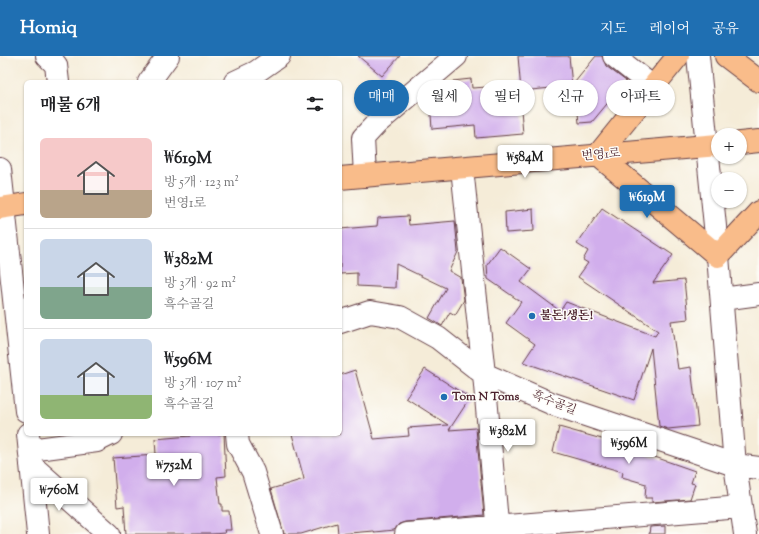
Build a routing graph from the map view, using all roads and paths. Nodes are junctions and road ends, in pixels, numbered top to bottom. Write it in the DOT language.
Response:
graph roads {
  1 [pos="47,56"];
  2 [pos="279,56"];
  3 [pos="456,56"];
  4 [pos="614,56"];
  5 [pos="678,56"];
  6 [pos="698,56"];
  7 [pos="726,56"];
  8 [pos="58,80"];
  9 [pos="239,80"];
  10 [pos="644,80"];
  11 [pos="659,80"];
  12 [pos="759,81"];
  13 [pos="630,116"];
  14 [pos="711,133"];
  15 [pos="759,141"];
  16 [pos="747,142"];
  17 [pos="711,145"];
  18 [pos="598,155"];
  19 [pos="714,164"];
  20 [pos="462,168"];
  21 [pos="0,169"];
  22 [pos="365,176"];
  23 [pos="342,178"];
  24 [pos="10,206"];
  25 [pos="759,212"];
  26 [pos="718,256"];
  27 [pos="759,294"];
  28 [pos="722,299"];
  29 [pos="342,321"];
  30 [pos="484,374"];
  31 [pos="24,385"];
  32 [pos="107,436"];
  33 [pos="237,436"];
  34 [pos="30,450"];
  35 [pos="735,465"];
  36 [pos="759,468"];
  37 [pos="741,507"];
  38 [pos="498,530"];
  39 [pos="38,534"];
  40 [pos="109,534"];
  41 [pos="272,534"];
  42 [pos="406,534"];
  43 [pos="745,534"];
  1 -- 8 [label="street"];
  2 -- 9 [label="street"];
  3 -- 22 [label="street"];
  4 -- 10 [label="street"];
  5 -- 11 [label="main road"];
  6 -- 14 [label="street"];
  7 -- 12 [label="main road"];
  13 -- 18 [label="main road"];
  15 -- 16 [label="main road"];
  17 -- 18 [label="main road, 번영1로"];
  18 -- 20 [label="main road, 번영1로"];
  18 -- 26 [label="main road"];
  19 -- 26 [label="street"];
  20 -- 22 [label="main road, 번영1로"];
  20 -- 30 [label="street"];
  21 -- 24 [label="street"];
  22 -- 23 [label="main road, 번영1로"];
  24 -- 31 [label="street"];
  25 -- 26 [label="main road"];
  26 -- 28 [label="street"];
  27 -- 28 [label="street"];
  28 -- 35 [label="street"];
  29 -- 30 [label="street, 흑수골길"];
  30 -- 35 [label="street, 흑수골길"];
  30 -- 38 [label="street"];
  32 -- 34 [label="street"];
  33 -- 41 [label="street"];
  34 -- 39 [label="street"];
  34 -- 40 [label="street"];
  35 -- 36 [label="street, 흑수골길"];
  35 -- 37 [label="street"];
  37 -- 38 [label="street"];
  37 -- 43 [label="street"];
  38 -- 42 [label="street"];
}
